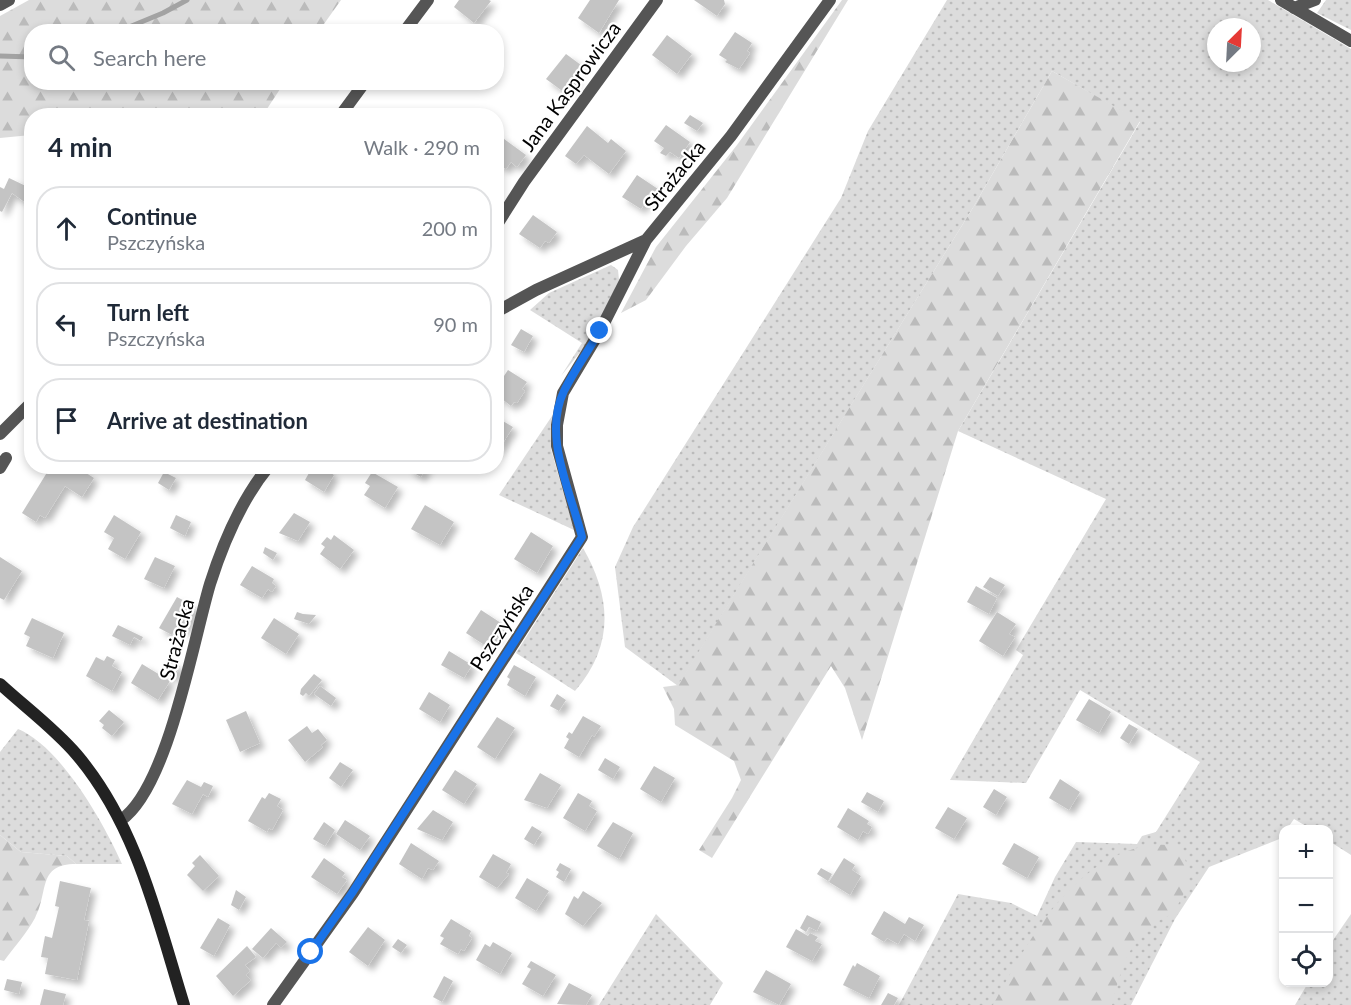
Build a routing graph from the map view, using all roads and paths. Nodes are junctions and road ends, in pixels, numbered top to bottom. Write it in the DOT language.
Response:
graph roads {
  1 [pos="9,0"];
  2 [pos="428,0"];
  3 [pos="657,0"];
  4 [pos="830,0"];
  5 [pos="1281,0"];
  6 [pos="1315,0"];
  7 [pos="0,5"];
  8 [pos="1294,8"];
  9 [pos="410,24"];
  10 [pos="1351,41"];
  11 [pos="359,90"];
  12 [pos="346,108"];
  13 [pos="504,213"];
  14 [pos="646,240"];
  15 [pos="504,308"];
  16 [pos="24,410"];
  17 [pos="0,434"];
  18 [pos="262,474"];
  19 [pos="0,684"];
  20 [pos="121,820"];
  21 [pos="184,1005"];
  22 [pos="273,1005"];
  1 -- 7 [label="street"];
  2 -- 9 [label="street"];
  3 -- 13 [label="street, Jana Kasprowicza"];
  4 -- 14 [label="street, Strażacka"];
  5 -- 8 [label="street"];
  6 -- 8 [label="street"];
  8 -- 10 [label="street"];
  11 -- 12 [label="street"];
  14 -- 15 [label="street, Strażacka"];
  14 -- 22 [label="street, Pszczyńska"];
  16 -- 17 [label="street"];
  18 -- 20 [label="street, Strażacka"];
  19 -- 20 [label="street"];
  20 -- 21 [label="street"];
}
